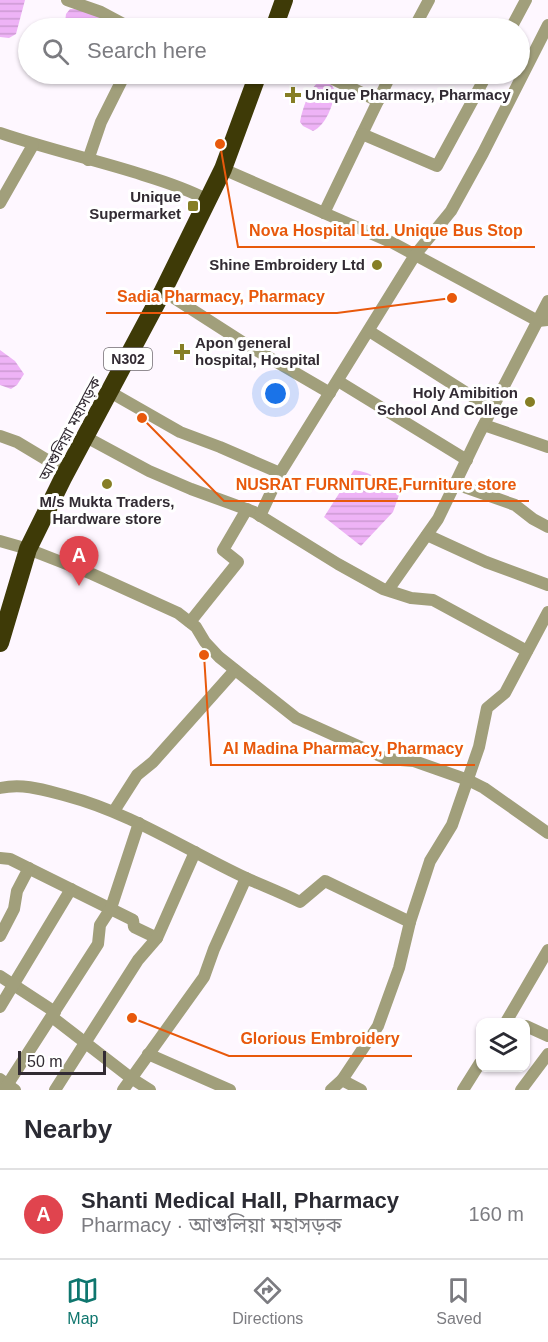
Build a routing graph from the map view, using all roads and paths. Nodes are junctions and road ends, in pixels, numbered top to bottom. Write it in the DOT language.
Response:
graph roads {
  1 [pos="67,0"];
  2 [pos="284,0"];
  3 [pos="429,0"];
  4 [pos="526,0"];
  5 [pos="112,18"];
  6 [pos="277,18"];
  7 [pos="419,18"];
  8 [pos="516,18"];
  9 [pos="548,25"];
  10 [pos="530,60"];
  11 [pos="120,84"];
  12 [pos="254,84"];
  13 [pos="343,84"];
  14 [pos="386,84"];
  15 [pos="482,84"];
  16 [pos="518,84"];
  17 [pos="378,101"];
  18 [pos="0,133"];
  19 [pos="362,134"];
  20 [pos="33,145"];
  21 [pos="88,160"];
  22 [pos="223,169"];
  23 [pos="208,200"];
  24 [pos="0,203"];
  25 [pos="324,213"];
  26 [pos="415,255"];
  27 [pos="163,291"];
  28 [pos="548,301"];
  29 [pos="543,320"];
  30 [pos="369,331"];
  31 [pos="338,381"];
  32 [pos="110,392"];
  33 [pos="330,393"];
  34 [pos="492,409"];
  35 [pos="484,425"];
  36 [pos="0,436"];
  37 [pos="86,437"];
  38 [pos="548,447"];
  39 [pos="467,460"];
  40 [pos="67,472"];
  41 [pos="280,473"];
  42 [pos="456,484"];
  43 [pos="247,509"];
  44 [pos="260,516"];
  45 [pos="548,527"];
  46 [pos="426,535"];
  47 [pos="0,541"];
  48 [pos="28,549"];
  49 [pos="548,585"];
  50 [pos="388,590"];
  51 [pos="548,612"];
  52 [pos="190,622"];
  53 [pos="0,643"];
  54 [pos="527,651"];
  55 [pos="234,670"];
  56 [pos="468,780"];
  57 [pos="0,788"];
  58 [pos="114,811"];
  59 [pos="140,823"];
  60 [pos="548,833"];
  61 [pos="195,852"];
  62 [pos="0,858"];
  63 [pos="29,868"];
  64 [pos="246,878"];
  65 [pos="71,889"];
  66 [pos="111,908"];
  67 [pos="410,922"];
  68 [pos="0,936"];
  69 [pos="157,938"];
  70 [pos="548,950"];
  71 [pos="0,976"];
  72 [pos="13,985"];
  73 [pos="0,1007"];
  74 [pos="53,1015"];
  75 [pos="511,1018"];
  76 [pos="530,1028"];
  77 [pos="548,1035"];
  78 [pos="86,1043"];
  79 [pos="148,1054"];
  80 [pos="548,1054"];
  81 [pos="476,1069"];
  82 [pos="131,1078"];
  83 [pos="342,1080"];
  84 [pos="7,1086"];
  85 [pos="55,1090"];
  86 [pos="123,1090"];
  87 [pos="150,1090"];
  88 [pos="230,1090"];
  89 [pos="331,1090"];
  90 [pos="361,1090"];
  91 [pos="463,1090"];
  92 [pos="521,1090"];
  1 -- 5 [label="street"];
  2 -- 6 [label="highway"];
  3 -- 7 [label="street"];
  4 -- 8 [label="street"];
  9 -- 10 [label="street"];
  11 -- 21 [label="street"];
  12 -- 22 [label="highway, আশুলিয়া মহাসড়ক / N302"];
  13 -- 17 [label="street"];
  14 -- 17 [label="street"];
  15 -- 19 [label="street"];
  16 -- 26 [label="street"];
  17 -- 19 [label="street"];
  18 -- 20 [label="street"];
  19 -- 25 [label="street"];
  20 -- 21 [label="street"];
  20 -- 24 [label="street"];
  21 -- 23 [label="street"];
  22 -- 23 [label="highway, আশুলিয়া মহাসড়ক / N302"];
  22 -- 25 [label="street"];
  23 -- 27 [label="highway, আশুলিয়া মহাসড়ক / N302"];
  25 -- 26 [label="street"];
  26 -- 29 [label="street"];
  26 -- 30 [label="street"];
  27 -- 32 [label="highway, আশুলিয়া মহাসড়ক / N302"];
  27 -- 33 [label="street"];
  28 -- 29 [label="street"];
  29 -- 34 [label="street"];
  30 -- 31 [label="street"];
  30 -- 34 [label="street"];
  31 -- 33 [label="street"];
  31 -- 39 [label="street"];
  32 -- 37 [label="highway, আশুলিয়া মহাসড়ক / N302"];
  32 -- 41 [label="street"];
  33 -- 41 [label="street"];
  34 -- 35 [label="street"];
  35 -- 38 [label="street"];
  35 -- 39 [label="street"];
  36 -- 40 [label="street"];
  37 -- 40 [label="highway, আশুলিয়া মহাসড়ক / N302"];
  37 -- 43 [label="street"];
  39 -- 42 [label="street"];
  40 -- 48 [label="highway, আশুলিয়া মহাসড়ক / N302"];
  41 -- 44 [label="street"];
  42 -- 45 [label="street"];
  42 -- 46 [label="street"];
  43 -- 44 [label="street"];
  43 -- 52 [label="street"];
  44 -- 50 [label="street"];
  46 -- 49 [label="street"];
  46 -- 50 [label="street"];
  47 -- 48 [label="street"];
  48 -- 52 [label="street"];
  48 -- 53 [label="highway, আশুলিয়া মহাসড়ক / N302"];
  50 -- 54 [label="street"];
  51 -- 54 [label="street"];
  52 -- 55 [label="street"];
  54 -- 56 [label="street"];
  55 -- 56 [label="street"];
  55 -- 58 [label="street"];
  56 -- 60 [label="street"];
  56 -- 67 [label="street"];
  57 -- 58 [label="street"];
  58 -- 59 [label="street"];
  59 -- 61 [label="street"];
  59 -- 66 [label="street"];
  61 -- 64 [label="street"];
  61 -- 69 [label="street"];
  62 -- 63 [label="street"];
  63 -- 65 [label="street"];
  63 -- 68 [label="street"];
  64 -- 67 [label="street"];
  64 -- 79 [label="street"];
  65 -- 66 [label="street"];
  65 -- 72 [label="street"];
  66 -- 69 [label="street"];
  66 -- 74 [label="street"];
  67 -- 83 [label="street"];
  69 -- 78 [label="street"];
  70 -- 75 [label="street"];
  71 -- 72 [label="street"];
  72 -- 73 [label="street"];
  72 -- 74 [label="street"];
  74 -- 78 [label="street"];
  74 -- 84 [label="street"];
  76 -- 77 [label="street"];
  78 -- 82 [label="street"];
  78 -- 85 [label="street"];
  79 -- 82 [label="street"];
  79 -- 88 [label="street"];
  80 -- 92 [label="street"];
  81 -- 91 [label="street"];
  82 -- 86 [label="street"];
  82 -- 87 [label="street"];
  83 -- 89 [label="street"];
  83 -- 90 [label="street"];
}
